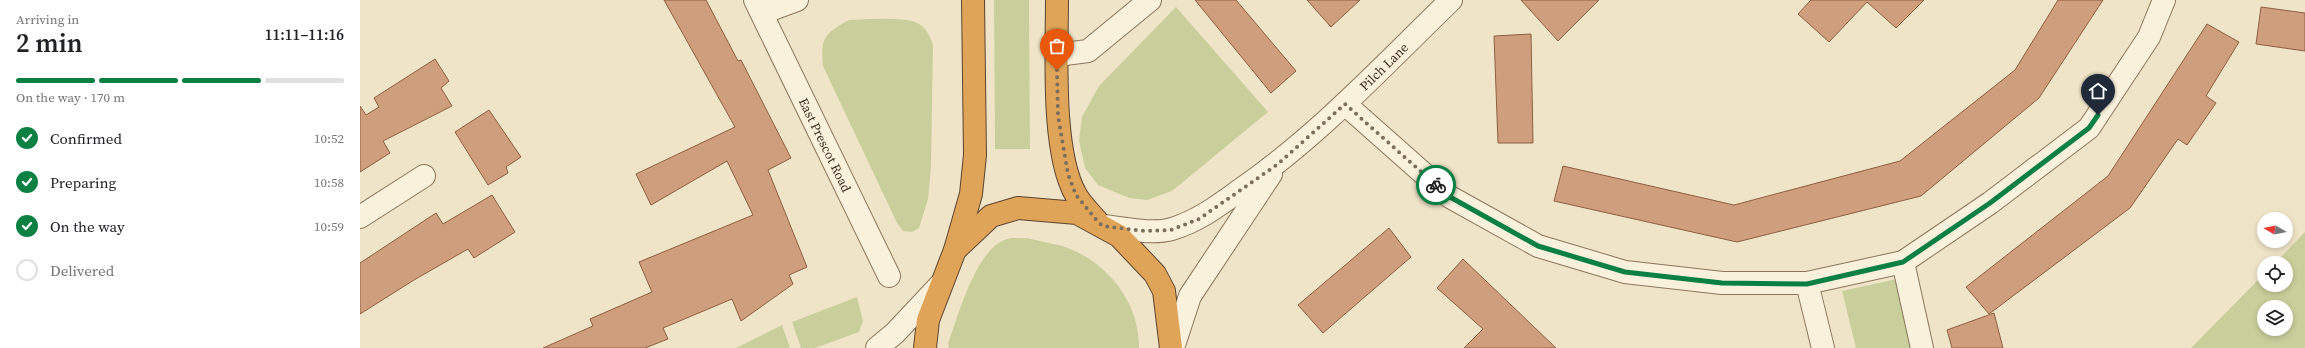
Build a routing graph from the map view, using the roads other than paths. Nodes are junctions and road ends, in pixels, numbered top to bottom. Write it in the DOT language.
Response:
graph roads {
  1 [pos="797,0"];
  2 [pos="973,0"];
  3 [pos="1057,0"];
  4 [pos="1150,0"];
  5 [pos="1451,0"];
  6 [pos="2164,0"];
  7 [pos="758,6"];
  8 [pos="1057,55"];
  9 [pos="1345,104"];
  10 [pos="1278,164"];
  11 [pos="424,176"];
  12 [pos="360,217"];
  13 [pos="1101,224"];
  14 [pos="955,250"];
  15 [pos="1903,262"];
  16 [pos="889,276"];
  17 [pos="941,284"];
  18 [pos="1807,284"];
  19 [pos="877,348"];
  20 [pos="926,348"];
  21 [pos="1172,348"];
  22 [pos="1823,348"];
  23 [pos="1922,348"];
  1 -- 7 [label="street, East Prescot Road"];
  2 -- 14 [label="highway"];
  3 -- 8 [label="highway"];
  4 -- 8 [label="street"];
  5 -- 9 [label="street, Pilch Lane"];
  6 -- 15 [label="street"];
  7 -- 16 [label="street, East Prescot Road"];
  8 -- 13 [label="highway"];
  9 -- 10 [label="street, Pilch Lane"];
  9 -- 18 [label="street"];
  10 -- 13 [label="street, Pilch Lane"];
  10 -- 21 [label="street, Pilch Lane"];
  11 -- 12 [label="street"];
  13 -- 14 [label="highway"];
  13 -- 21 [label="highway"];
  14 -- 17 [label="highway"];
  15 -- 18 [label="street"];
  15 -- 23 [label="street"];
  17 -- 19 [label="street"];
  17 -- 20 [label="highway"];
  18 -- 22 [label="street"];
}
